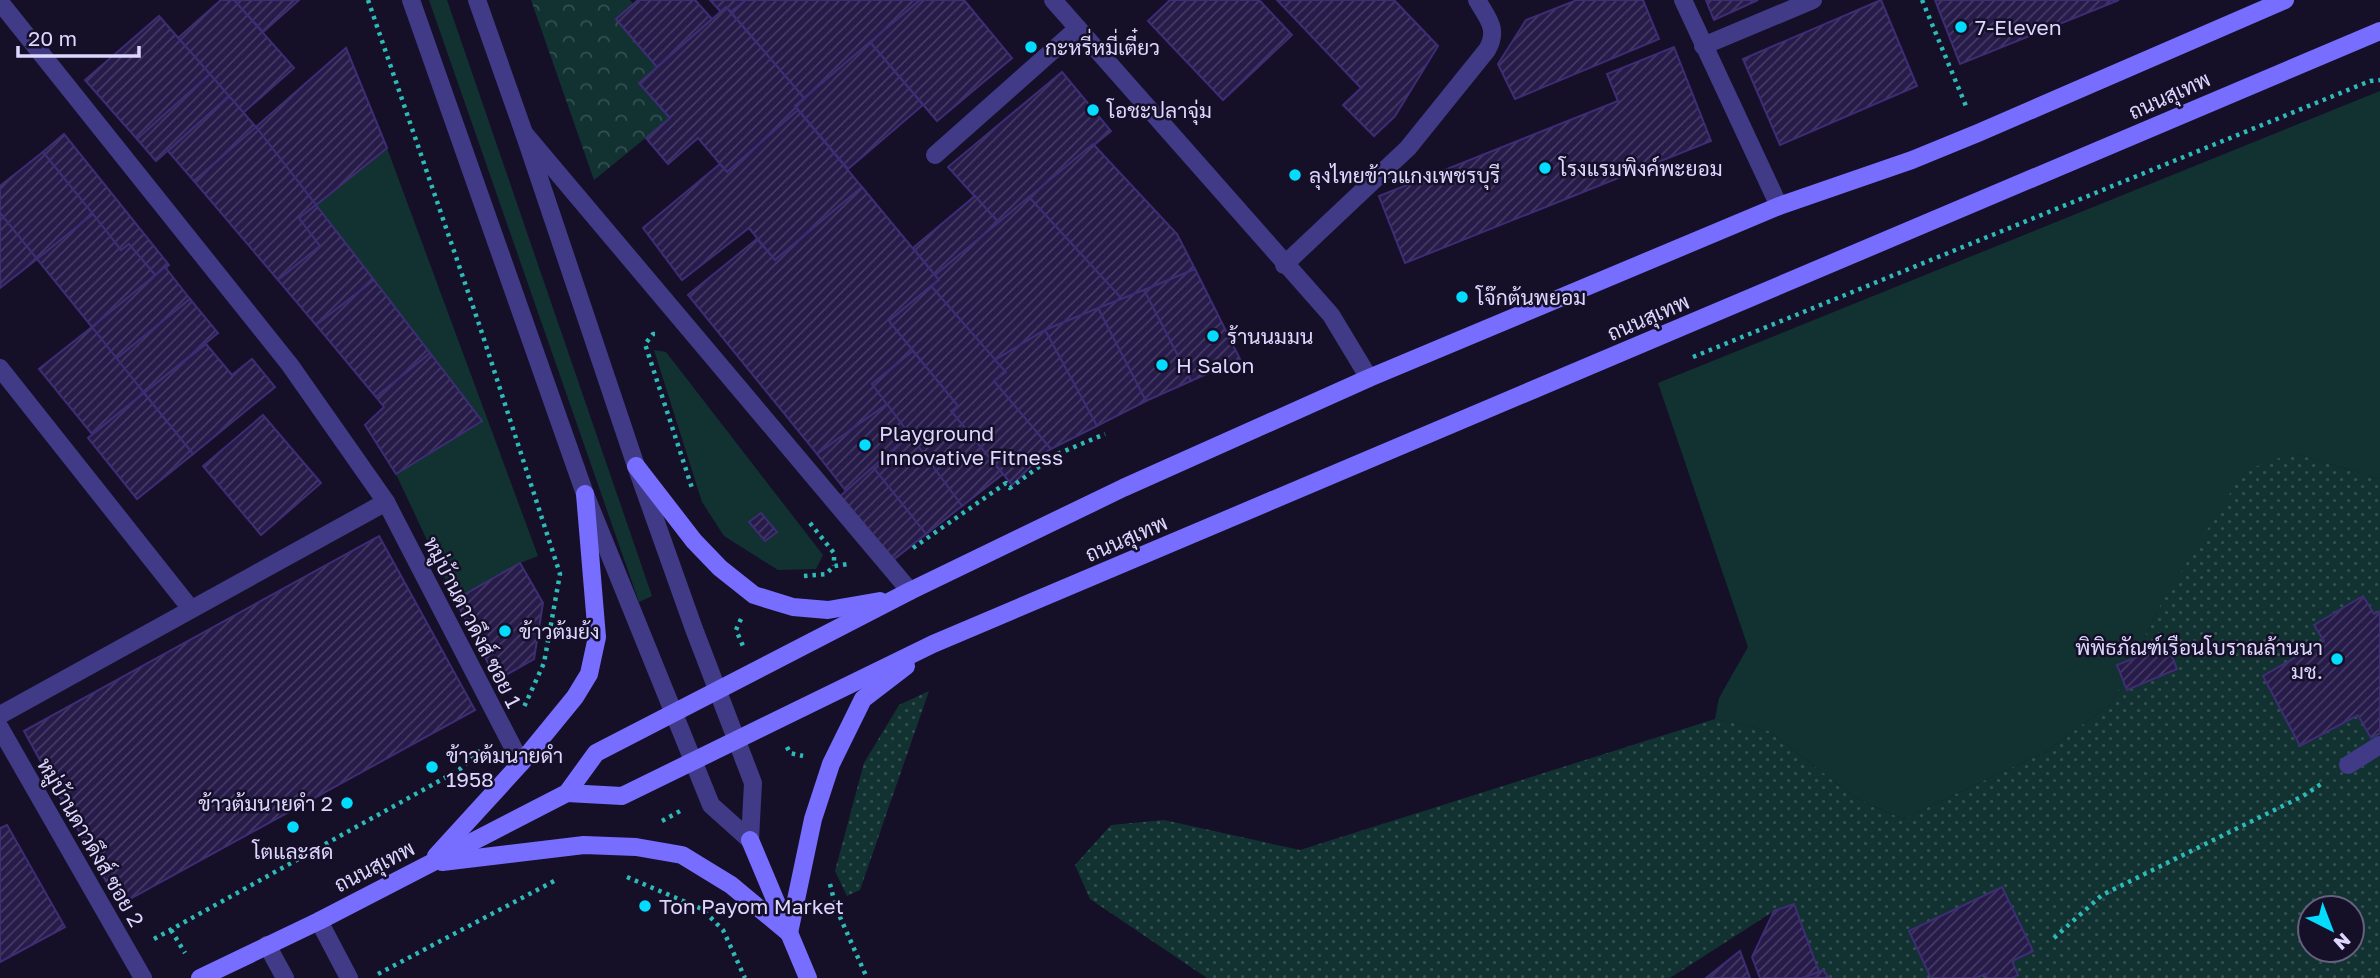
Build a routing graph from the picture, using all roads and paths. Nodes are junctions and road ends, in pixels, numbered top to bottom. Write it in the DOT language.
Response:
graph roads {
  1 [pos="411,0"];
  2 [pos="477,0"];
  3 [pos="1052,0"];
  4 [pos="1477,0"];
  5 [pos="1682,0"];
  6 [pos="1813,0"];
  7 [pos="1922,0"];
  8 [pos="2285,0"];
  9 [pos="0,2"];
  10 [pos="1077,29"];
  11 [pos="2380,31"];
  12 [pos="1703,46"];
  13 [pos="2380,80"];
  14 [pos="524,133"];
  15 [pos="1978,133"];
  16 [pos="935,155"];
  17 [pos="1779,206"];
  18 [pos="1284,265"];
  19 [pos="664,335"];
  20 [pos="1686,360"];
  21 [pos="0,368"];
  22 [pos="1368,378"];
  23 [pos="1105,434"];
  24 [pos="636,466"];
  25 [pos="693,489"];
  26 [pos="585,494"];
  27 [pos="386,502"];
  28 [pos="808,521"];
  29 [pos="880,558"];
  30 [pos="834,566"];
  31 [pos="793,577"];
  32 [pos="904,594"];
  33 [pos="191,609"];
  34 [pos="933,644"];
  35 [pos="717,691"];
  36 [pos="675,713"];
  37 [pos="0,715"];
  38 [pos="0,728"];
  39 [pos="736,740"];
  40 [pos="2380,746"];
  41 [pos="694,761"];
  42 [pos="521,763"];
  43 [pos="2348,765"];
  44 [pos="567,793"];
  45 [pos="750,840"];
  46 [pos="429,864"];
  47 [pos="565,875"];
  48 [pos="624,876"];
  49 [pos="828,876"];
  50 [pos="319,921"];
  51 [pos="789,933"];
  52 [pos="2054,938"];
  53 [pos="267,945"];
  54 [pos="143,978"];
  55 [pos="201,978"];
  56 [pos="285,978"];
  57 [pos="349,978"];
  58 [pos="371,978"];
  59 [pos="745,978"];
  60 [pos="808,978"];
  61 [pos="867,978"];
  1 -- 26 [label="street"];
  2 -- 14 [label="street"];
  3 -- 10 [label="street"];
  4 -- 18 [label="street"];
  5 -- 12 [label="street"];
  6 -- 12 [label="street"];
  7 -- 15 [label="path"];
  8 -- 15 [label="main road, ถนนสุเทพ"];
  9 -- 27 [label="street, หมู่บ้านดาวดึงส์ ซอย 1"];
  10 -- 16 [label="street"];
  10 -- 18 [label="street"];
  11 -- 34 [label="main road, ถนนสุเทพ"];
  12 -- 17 [label="street"];
  13 -- 20 [label="path"];
  14 -- 24 [label="street"];
  14 -- 29 [label="street"];
  15 -- 17 [label="main road, ถนนสุเทพ"];
  17 -- 22 [label="main road, ถนนสุเทพ"];
  18 -- 22 [label="street"];
  19 -- 25 [label="path"];
  21 -- 33 [label="street"];
  22 -- 32 [label="main road, ถนนสุเทพ"];
  23 -- 29 [label="path"];
  24 -- 32 [label="main road"];
  24 -- 35 [label="street"];
  26 -- 36 [label="street"];
  26 -- 42 [label="main road"];
  27 -- 33 [label="street"];
  27 -- 42 [label="street, หมู่บ้านดาวดึงส์ ซอย 1"];
  28 -- 30 [label="path"];
  29 -- 30 [label="path"];
  29 -- 32 [label="street"];
  30 -- 31 [label="path"];
  32 -- 35 [label="main road, ถนนสุเทพ"];
  33 -- 37 [label="street"];
  34 -- 39 [label="main road"];
  34 -- 51 [label="main road"];
  35 -- 36 [label="main road, ถนนสุเทพ"];
  35 -- 39 [label="street"];
  36 -- 41 [label="street"];
  36 -- 44 [label="main road, ถนนสุเทพ"];
  38 -- 54 [label="street, หมู่บ้านดาวดึงส์ ซอย 2"];
  39 -- 41 [label="main road"];
  39 -- 45 [label="street"];
  40 -- 43 [label="street"];
  41 -- 44 [label="main road"];
  41 -- 45 [label="street"];
  42 -- 46 [label="main road"];
  43 -- 52 [label="path"];
  44 -- 46 [label="main road, ถนนสุเทพ"];
  45 -- 51 [label="main road"];
  46 -- 50 [label="main road, ถนนสุเทพ"];
  46 -- 51 [label="main road"];
  47 -- 58 [label="path"];
  48 -- 59 [label="path"];
  49 -- 61 [label="path"];
  50 -- 53 [label="main road, ถนนสุเทพ"];
  50 -- 57 [label="street"];
  51 -- 60 [label="main road"];
  53 -- 55 [label="main road, ถนนสุเทพ"];
  53 -- 56 [label="street"];
}
